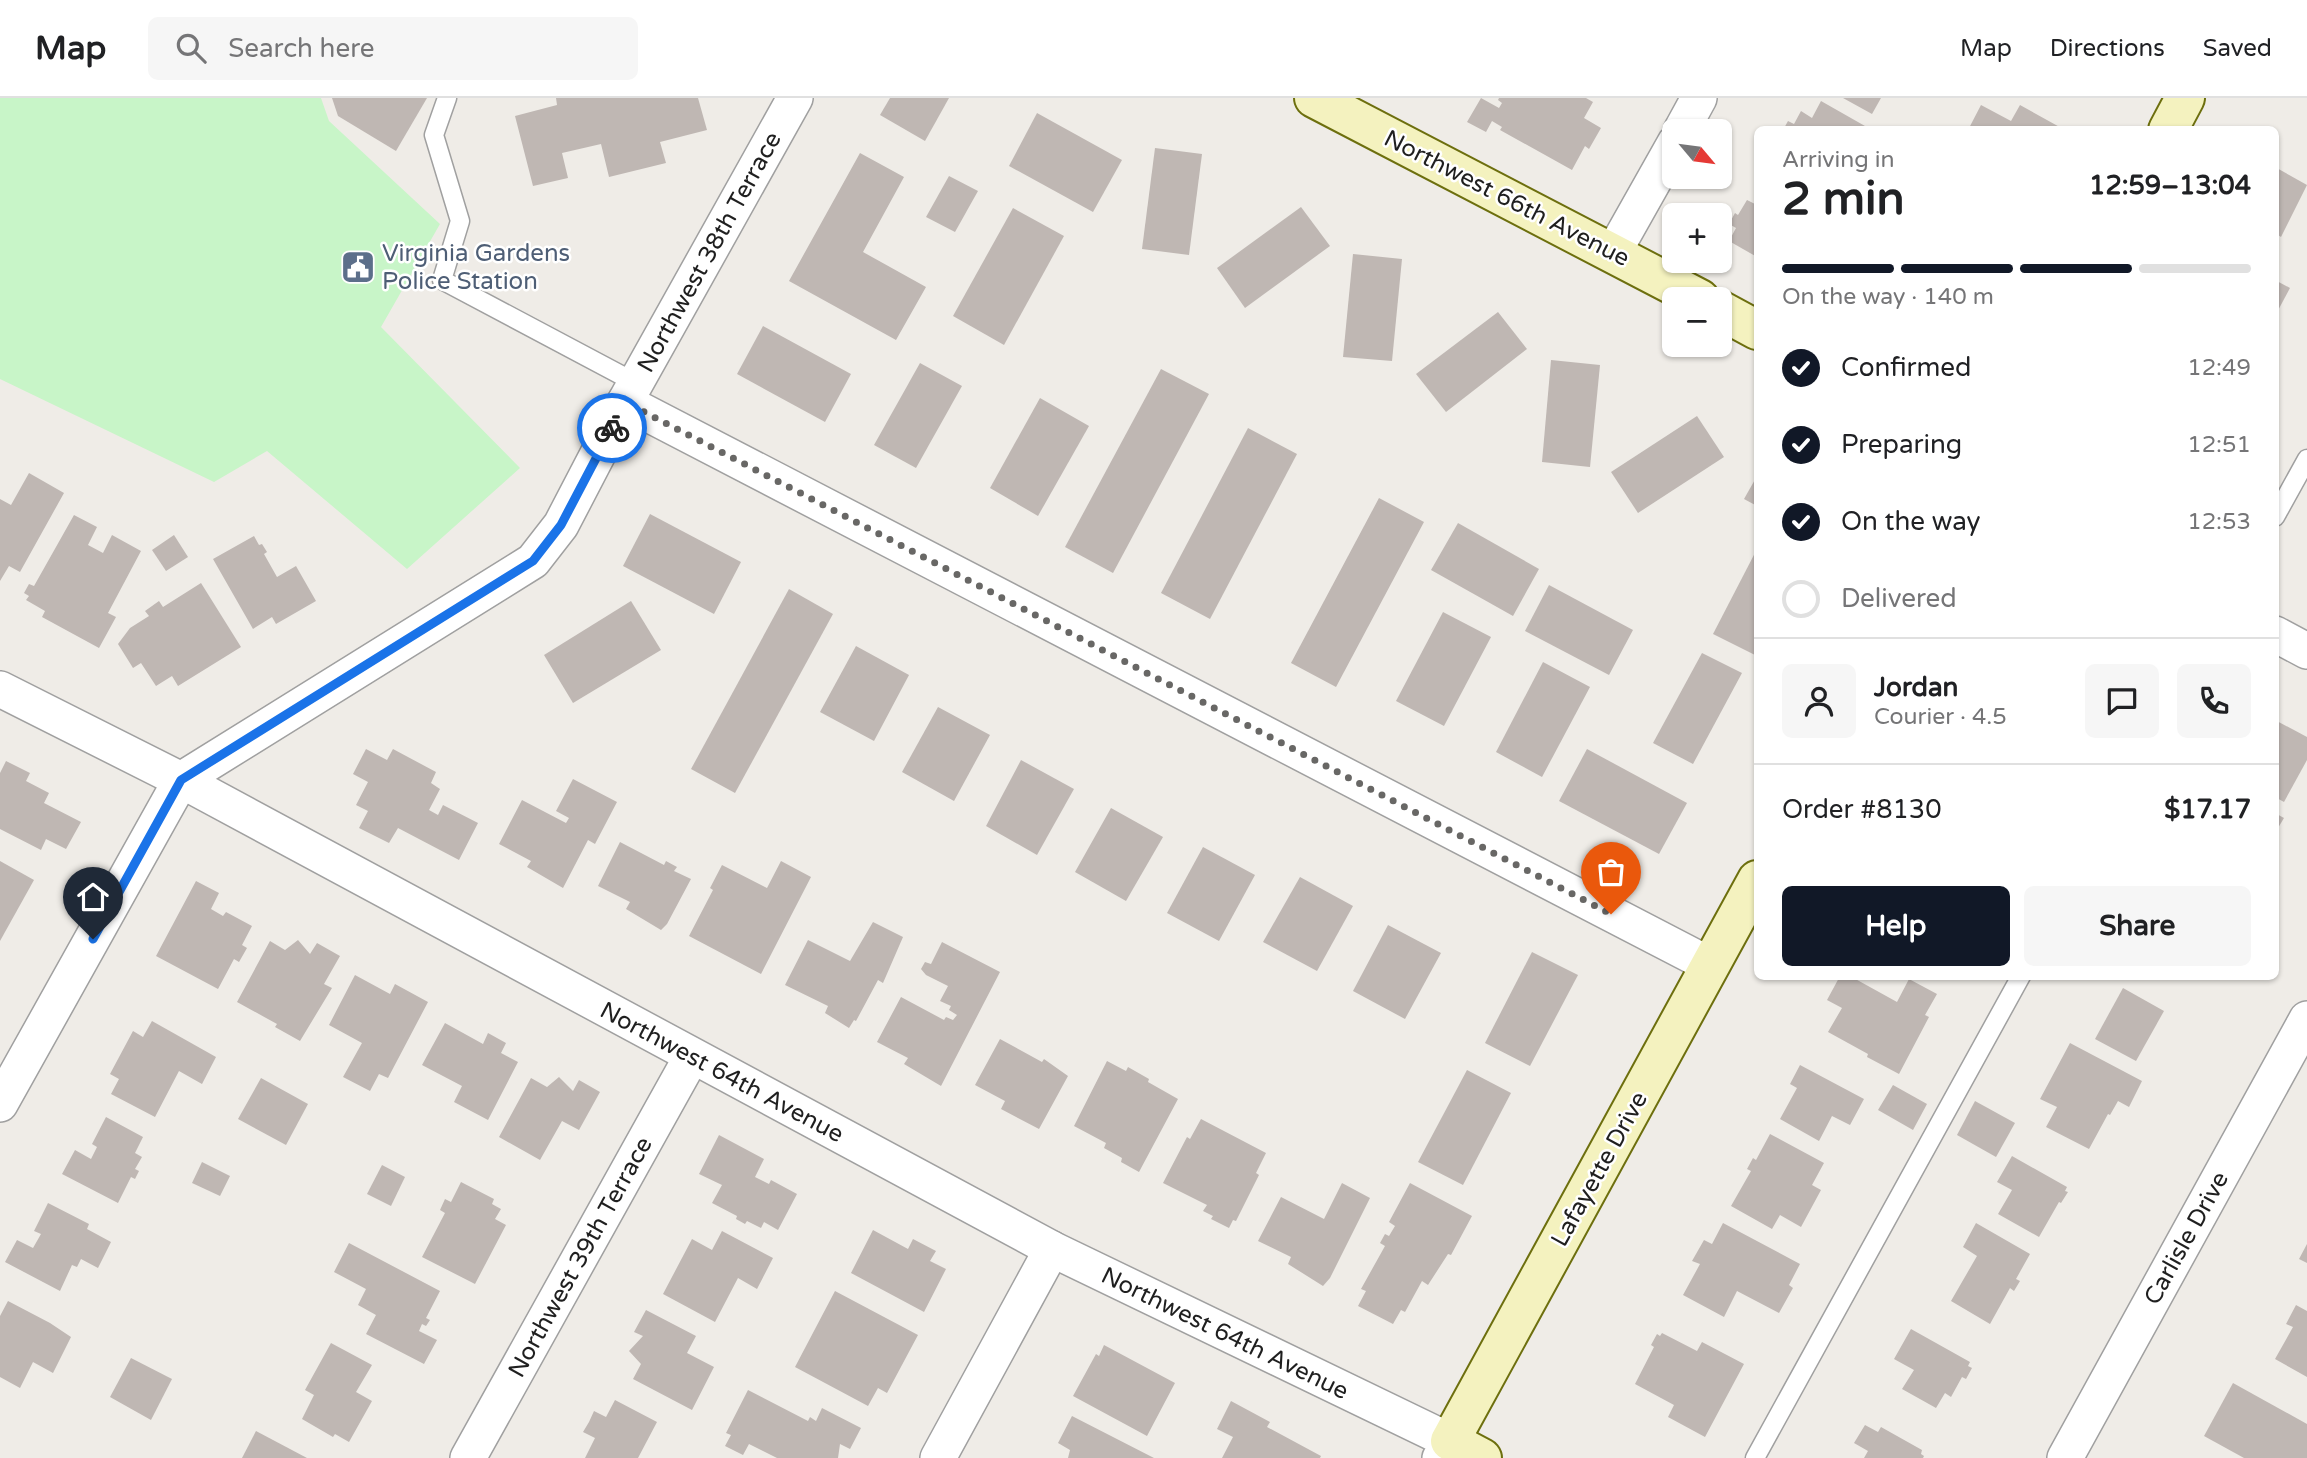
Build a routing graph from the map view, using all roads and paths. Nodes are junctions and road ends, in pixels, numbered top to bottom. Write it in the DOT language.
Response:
graph roads {
  1 [pos="447,98"];
  2 [pos="795,98"];
  3 [pos="1314,98"];
  4 [pos="1699,98"];
  5 [pos="2185,98"];
  6 [pos="1688,119"];
  7 [pos="2170,126"];
  8 [pos="1662,166"];
  9 [pos="1613,253"];
  10 [pos="1677,287"];
  11 [pos="1732,316"];
  12 [pos="1754,328"];
  13 [pos="631,393"];
  14 [pos="2307,459"];
  15 [pos="2279,510"];
  16 [pos="2279,636"];
  17 [pos="2307,651"];
  18 [pos="0,689"];
  19 [pos="181,780"];
  20 [pos="1754,885"];
  21 [pos="1710,965"];
  22 [pos="2019,980"];
  23 [pos="2307,1019"];
  24 [pos="692,1056"];
  25 [pos="0,1104"];
  26 [pos="1052,1249"];
  27 [pos="1458,1452"];
  28 [pos="468,1458"];
  29 [pos="938,1458"];
  30 [pos="1755,1458"];
  31 [pos="2064,1458"];
  1 -- 13 [label="lane"];
  2 -- 13 [label="street, Northwest 38th Terrace"];
  3 -- 9 [label="street, Northwest 66th Avenue"];
  4 -- 6 [label="street"];
  5 -- 7 [label="street"];
  8 -- 9 [label="street"];
  9 -- 10 [label="street, Northwest 66th Avenue"];
  11 -- 12 [label="street"];
  13 -- 19 [label="street, Northwest 38th Terrace"];
  13 -- 21 [label="street"];
  14 -- 15 [label="lane"];
  16 -- 17 [label="street"];
  18 -- 19 [label="street, Northwest 64th Avenue"];
  19 -- 24 [label="street, Northwest 64th Avenue"];
  19 -- 25 [label="street, Northwest 38th Terrace"];
  20 -- 21 [label="street, Lafayette Drive"];
  21 -- 27 [label="street, Lafayette Drive"];
  22 -- 30 [label="lane"];
  23 -- 31 [label="street, Carlisle Drive"];
  24 -- 26 [label="street, Northwest 64th Avenue"];
  24 -- 28 [label="street, Northwest 39th Terrace"];
  26 -- 27 [label="street, Northwest 64th Avenue"];
  26 -- 29 [label="street"];
}
